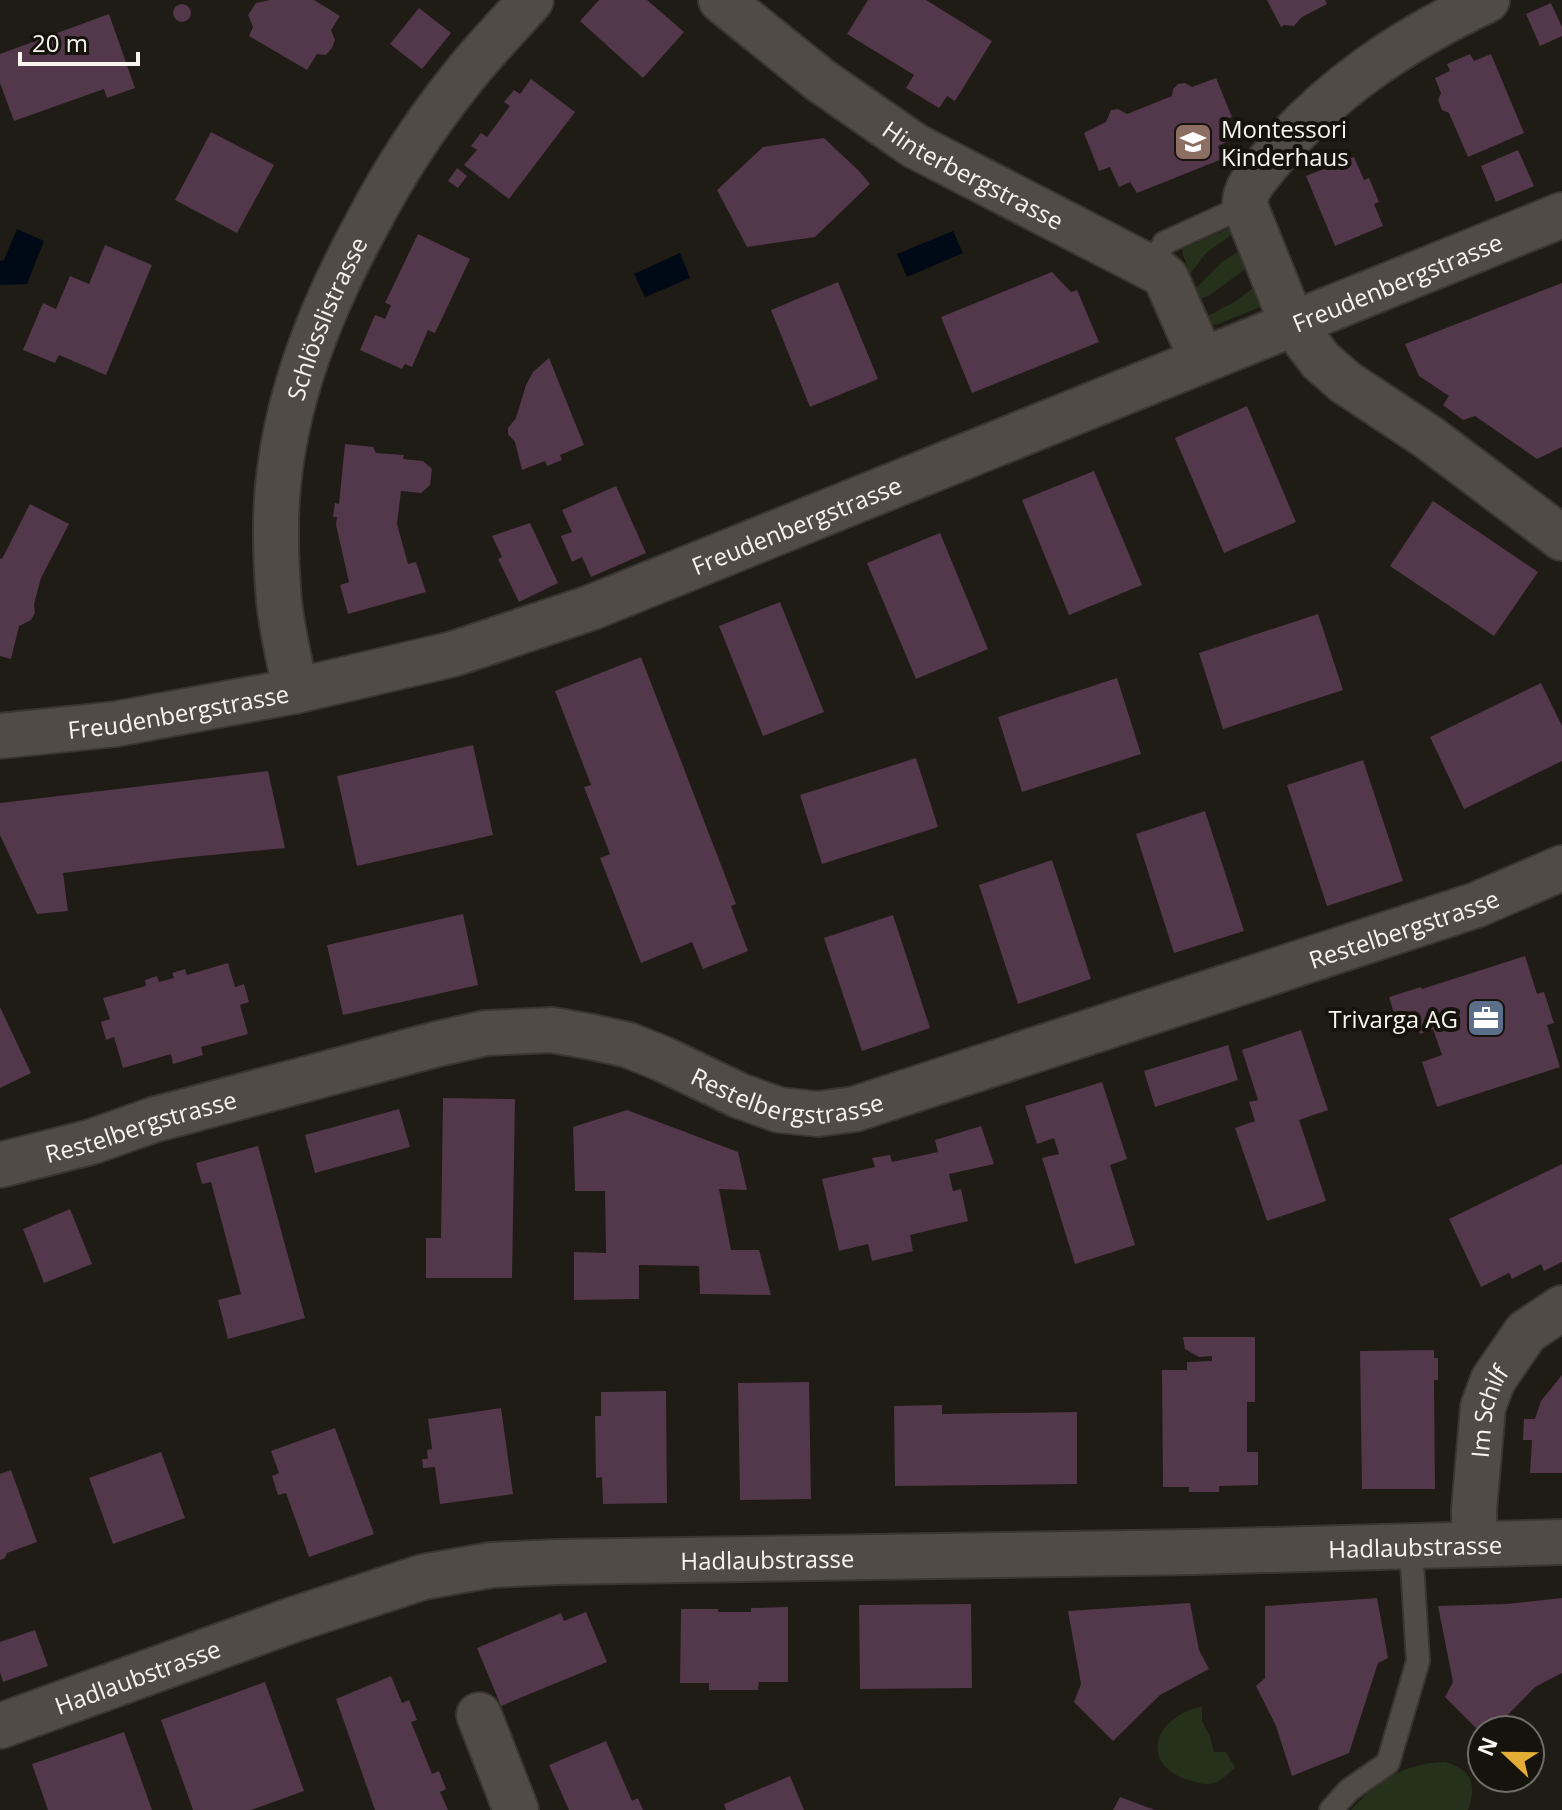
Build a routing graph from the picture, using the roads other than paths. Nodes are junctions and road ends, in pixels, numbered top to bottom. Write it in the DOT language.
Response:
graph roads {
  1 [pos="531,0"];
  2 [pos="721,0"];
  3 [pos="1487,0"];
  4 [pos="1245,206"];
  5 [pos="1562,215"];
  6 [pos="1152,267"];
  7 [pos="1292,323"];
  8 [pos="1202,360"];
  9 [pos="1562,538"];
  10 [pos="295,691"];
  11 [pos="0,736"];
  12 [pos="1562,868"];
  13 [pos="0,1165"];
  14 [pos="1562,1308"];
  15 [pos="1562,1542"];
  16 [pos="1475,1544"];
  17 [pos="1411,1547"];
  18 [pos="479,1715"];
  19 [pos="0,1726"];
  20 [pos="516,1810"];
  21 [pos="1331,1810"];
  1 -- 10 [label="street, Schlösslistrasse"];
  2 -- 6 [label="street, Hinterbergstrasse"];
  3 -- 4 [label="street"];
  4 -- 6 [label="lane"];
  4 -- 7 [label="street"];
  5 -- 7 [label="street, Freudenbergstrasse"];
  6 -- 8 [label="street, Hinterbergstrasse"];
  7 -- 8 [label="street, Freudenbergstrasse"];
  7 -- 9 [label="street"];
  8 -- 10 [label="street, Freudenbergstrasse"];
  10 -- 11 [label="street, Freudenbergstrasse"];
  12 -- 13 [label="street, Restelbergstrasse"];
  14 -- 16 [label="street, Im Schilf"];
  15 -- 16 [label="street, Hadlaubstrasse"];
  16 -- 17 [label="street, Hadlaubstrasse"];
  17 -- 19 [label="street, Hadlaubstrasse"];
  17 -- 21 [label="lane"];
  18 -- 20 [label="street"];
}
